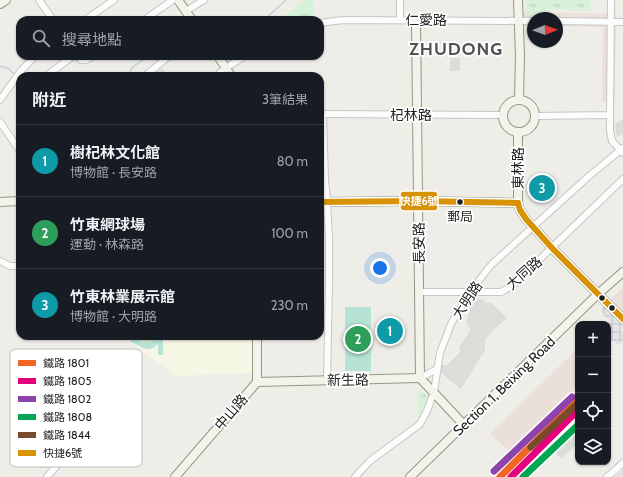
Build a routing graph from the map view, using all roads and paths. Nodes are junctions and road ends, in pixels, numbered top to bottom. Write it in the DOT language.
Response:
graph roads {
  1 [pos="6,0"];
  2 [pos="39,0"];
  3 [pos="114,0"];
  4 [pos="173,0"];
  5 [pos="178,0"];
  6 [pos="204,0"];
  7 [pos="400,0"];
  8 [pos="518,0"];
  9 [pos="611,0"];
  10 [pos="0,4"];
  11 [pos="186,11"];
  12 [pos="50,16"];
  13 [pos="91,16"];
  14 [pos="150,16"];
  15 [pos="189,16"];
  16 [pos="400,20"];
  17 [pos="416,20"];
  18 [pos="519,20"];
  19 [pos="527,21"];
  20 [pos="563,21"];
  21 [pos="324,22"];
  22 [pos="611,22"];
  23 [pos="623,22"];
  24 [pos="31,60"];
  25 [pos="68,60"];
  26 [pos="164,60"];
  27 [pos="221,60"];
  28 [pos="239,60"];
  29 [pos="226,68"];
  30 [pos="20,72"];
  31 [pos="51,72"];
  32 [pos="150,72"];
  33 [pos="221,72"];
  34 [pos="228,72"];
  35 [pos="16,77"];
  36 [pos="519,99"];
  37 [pos="0,100"];
  38 [pos="324,114"];
  39 [pos="417,115"];
  40 [pos="502,115"];
  41 [pos="535,116"];
  42 [pos="610,116"];
  43 [pos="0,122"];
  44 [pos="518,132"];
  45 [pos="16,145"];
  46 [pos="622,151"];
  47 [pos="324,157"];
  48 [pos="623,179"];
  49 [pos="16,201"];
  50 [pos="418,201"];
  51 [pos="0,202"];
  52 [pos="324,202"];
  53 [pos="518,203"];
  54 [pos="533,227"];
  55 [pos="552,248"];
  56 [pos="0,261"];
  57 [pos="16,266"];
  58 [pos="623,272"];
  59 [pos="419,292"];
  60 [pos="470,292"];
  61 [pos="598,294"];
  62 [pos="623,320"];
  63 [pos="257,340"];
  64 [pos="437,369"];
  65 [pos="420,378"];
  66 [pos="327,380"];
  67 [pos="257,382"];
  68 [pos="434,392"];
  69 [pos="464,425"];
  70 [pos="623,463"];
  71 [pos="56,467"];
  72 [pos="623,474"];
  73 [pos="47,477"];
  74 [pos="174,477"];
  75 [pos="355,477"];
  76 [pos="410,477"];
  77 [pos="607,477"];
  78 [pos="619,477"];
  1 -- 10 [label="street"];
  2 -- 12 [label="street"];
  3 -- 13 [label="street"];
  4 -- 14 [label="street"];
  5 -- 11 [label="street"];
  6 -- 11 [label="street"];
  7 -- 16 [label="street"];
  8 -- 18 [label="street"];
  9 -- 22 [label="street"];
  11 -- 15 [label="street"];
  16 -- 17 [label="street, 仁愛路"];
  16 -- 21 [label="street, 仁愛路"];
  17 -- 18 [label="street, 仁愛路"];
  17 -- 39 [label="street, 長安路"];
  18 -- 19 [label="street, 仁愛路"];
  18 -- 36 [label="street"];
  20 -- 22 [label="street"];
  22 -- 23 [label="street"];
  22 -- 42 [label="street"];
  24 -- 30 [label="street"];
  25 -- 31 [label="street"];
  26 -- 32 [label="street"];
  27 -- 29 [label="street"];
  28 -- 29 [label="street"];
  29 -- 33 [label="street"];
  29 -- 34 [label="street"];
  35 -- 37 [label="street"];
  36 -- 40 [label="street"];
  36 -- 41 [label="street"];
  38 -- 39 [label="street, 杞林路"];
  39 -- 40 [label="street, 杞林路"];
  39 -- 50 [label="street, 長安路"];
  40 -- 44 [label="street"];
  41 -- 42 [label="street"];
  41 -- 44 [label="street"];
  42 -- 46 [label="street"];
  43 -- 45 [label="street"];
  44 -- 53 [label="street, 東林路"];
  46 -- 54 [label="street, 大明路"];
  47 -- 52 [label="street"];
  48 -- 55 [label="street, 大同路"];
  49 -- 51 [label="street"];
  50 -- 52 [label="street"];
  50 -- 53 [label="street"];
  50 -- 59 [label="street, 長安路"];
  52 -- 66 [label="street"];
  53 -- 54 [label="street"];
  54 -- 55 [label="street"];
  54 -- 60 [label="street, 大明路"];
  55 -- 60 [label="street, 大同路"];
  55 -- 61 [label="street"];
  56 -- 57 [label="street"];
  58 -- 61 [label="street, Section 1, Beixing Road"];
  59 -- 60 [label="street, 大同路"];
  59 -- 65 [label="street, 長安路"];
  60 -- 64 [label="street, 大明路"];
  61 -- 62 [label="street"];
  61 -- 69 [label="street, Section 1, Beixing Road"];
  63 -- 67 [label="street, 中山路"];
  64 -- 65 [label="street, 新生路"];
  64 -- 68 [label="street, 大明路"];
  65 -- 66 [label="street, 新生路"];
  65 -- 68 [label="street"];
  66 -- 67 [label="street, 新生路"];
  67 -- 74 [label="street, 中山路"];
  68 -- 69 [label="street"];
  68 -- 75 [label="street, 大明路"];
  69 -- 76 [label="street, Section 1, Beixing Road"];
  70 -- 77 [label="street"];
  71 -- 73 [label="street"];
  72 -- 78 [label="highway"];
}
